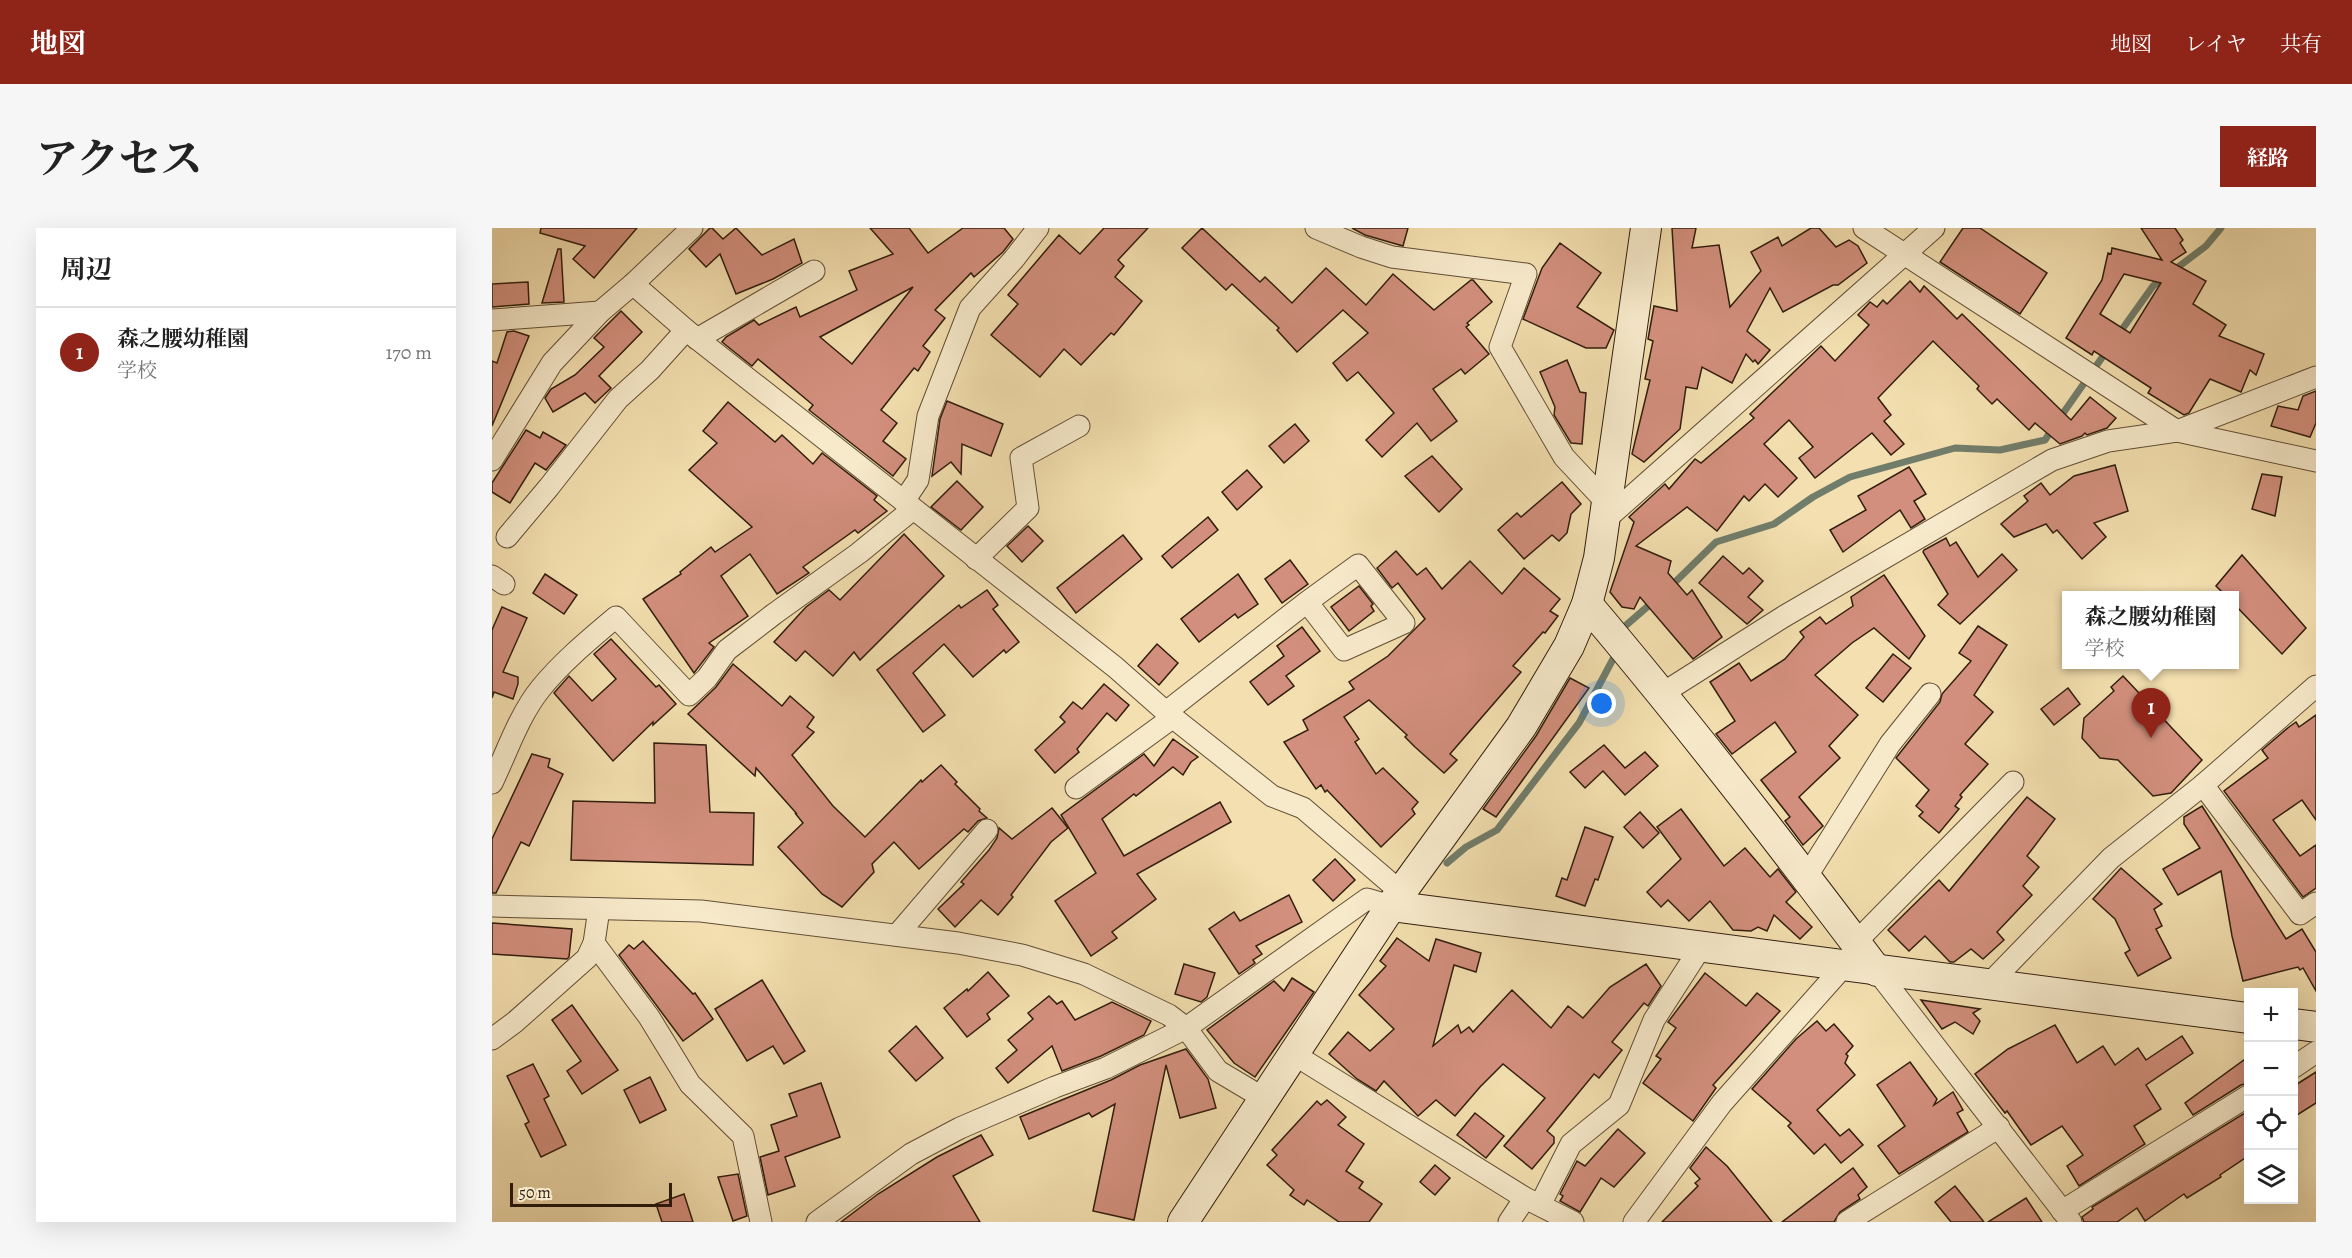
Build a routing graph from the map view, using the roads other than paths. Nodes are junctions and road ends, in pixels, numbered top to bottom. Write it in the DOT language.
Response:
graph roads {
  1 [pos="692,228"];
  2 [pos="1038,228"];
  3 [pos="1316,228"];
  4 [pos="1646,228"];
  5 [pos="1864,228"];
  6 [pos="1935,228"];
  7 [pos="1904,255"];
  8 [pos="814,271"];
  9 [pos="633,284"];
  10 [pos="600,312"];
  11 [pos="492,320"];
  12 [pos="691,334"];
  13 [pos="2316,377"];
  14 [pos="1079,426"];
  15 [pos="2177,431"];
  16 [pos="492,460"];
  17 [pos="2316,461"];
  18 [pos="908,505"];
  19 [pos="1606,511"];
  20 [pos="507,537"];
  21 [pos="976,559"];
  22 [pos="1306,602"];
  23 [pos="1587,604"];
  24 [pos="2316,686"];
  25 [pos="1663,693"];
  26 [pos="1930,694"];
  27 [pos="1169,715"];
  28 [pos="2013,782"];
  29 [pos="492,783"];
  30 [pos="2203,785"];
  31 [pos="1076,788"];
  32 [pos="987,830"];
  33 [pos="1807,876"];
  34 [pos="1397,899"];
  35 [pos="2316,903"];
  36 [pos="492,906"];
  37 [pos="599,909"];
  38 [pos="897,936"];
  39 [pos="594,943"];
  40 [pos="1701,947"];
  41 [pos="1849,955"];
  42 [pos="1877,971"];
  43 [pos="1988,986"];
  44 [pos="2244,1018"];
  45 [pos="2298,1025"];
  46 [pos="2316,1027"];
  47 [pos="1185,1028"];
  48 [pos="492,1039"];
  49 [pos="2316,1052"];
  50 [pos="1295,1055"];
  51 [pos="2298,1064"];
  52 [pos="1265,1099"];
  53 [pos="2244,1099"];
  54 [pos="1999,1127"];
  55 [pos="1532,1202"];
  56 [pos="2067,1216"];
  57 [pos="761,1222"];
  58 [pos="817,1222"];
  59 [pos="1183,1222"];
  60 [pos="1509,1222"];
  61 [pos="1573,1222"];
  62 [pos="1634,1222"];
  63 [pos="1846,1222"];
  1 -- 9 [label="street"];
  2 -- 18 [label="street"];
  3 -- 19 [label="street"];
  4 -- 19 [label="street"];
  5 -- 7 [label="street"];
  6 -- 7 [label="street"];
  7 -- 15 [label="street"];
  7 -- 19 [label="street"];
  8 -- 12 [label="street"];
  9 -- 10 [label="street"];
  9 -- 12 [label="street"];
  10 -- 11 [label="street"];
  10 -- 16 [label="street"];
  12 -- 18 [label="street"];
  12 -- 20 [label="street"];
  13 -- 15 [label="street"];
  14 -- 21 [label="street"];
  15 -- 17 [label="street"];
  15 -- 25 [label="street"];
  18 -- 21 [label="street"];
  18 -- 29 [label="street"];
  19 -- 23 [label="street"];
  21 -- 27 [label="street"];
  22 -- 27 [label="street"];
  23 -- 25 [label="street"];
  23 -- 34 [label="street"];
  24 -- 30 [label="street"];
  25 -- 33 [label="street"];
  26 -- 33 [label="street"];
  27 -- 31 [label="street"];
  27 -- 34 [label="street"];
  28 -- 41 [label="street"];
  30 -- 35 [label="street"];
  30 -- 43 [label="street"];
  32 -- 38 [label="street"];
  33 -- 41 [label="street"];
  34 -- 40 [label="street"];
  34 -- 47 [label="street"];
  34 -- 50 [label="street"];
  36 -- 37 [label="street"];
  37 -- 38 [label="street"];
  37 -- 39 [label="street"];
  38 -- 47 [label="street"];
  39 -- 48 [label="street"];
  39 -- 57 [label="street"];
  40 -- 41 [label="street"];
  40 -- 55 [label="street"];
  41 -- 42 [label="street"];
  41 -- 62 [label="street"];
  42 -- 43 [label="street"];
  42 -- 54 [label="street"];
  43 -- 44 [label="street"];
  45 -- 46 [label="street"];
  47 -- 52 [label="street"];
  47 -- 58 [label="street"];
  49 -- 51 [label="street"];
  50 -- 52 [label="street"];
  50 -- 55 [label="street"];
  52 -- 59 [label="street"];
  53 -- 56 [label="street"];
  54 -- 56 [label="street"];
  54 -- 63 [label="street"];
  55 -- 60 [label="street"];
  55 -- 61 [label="street"];
}
